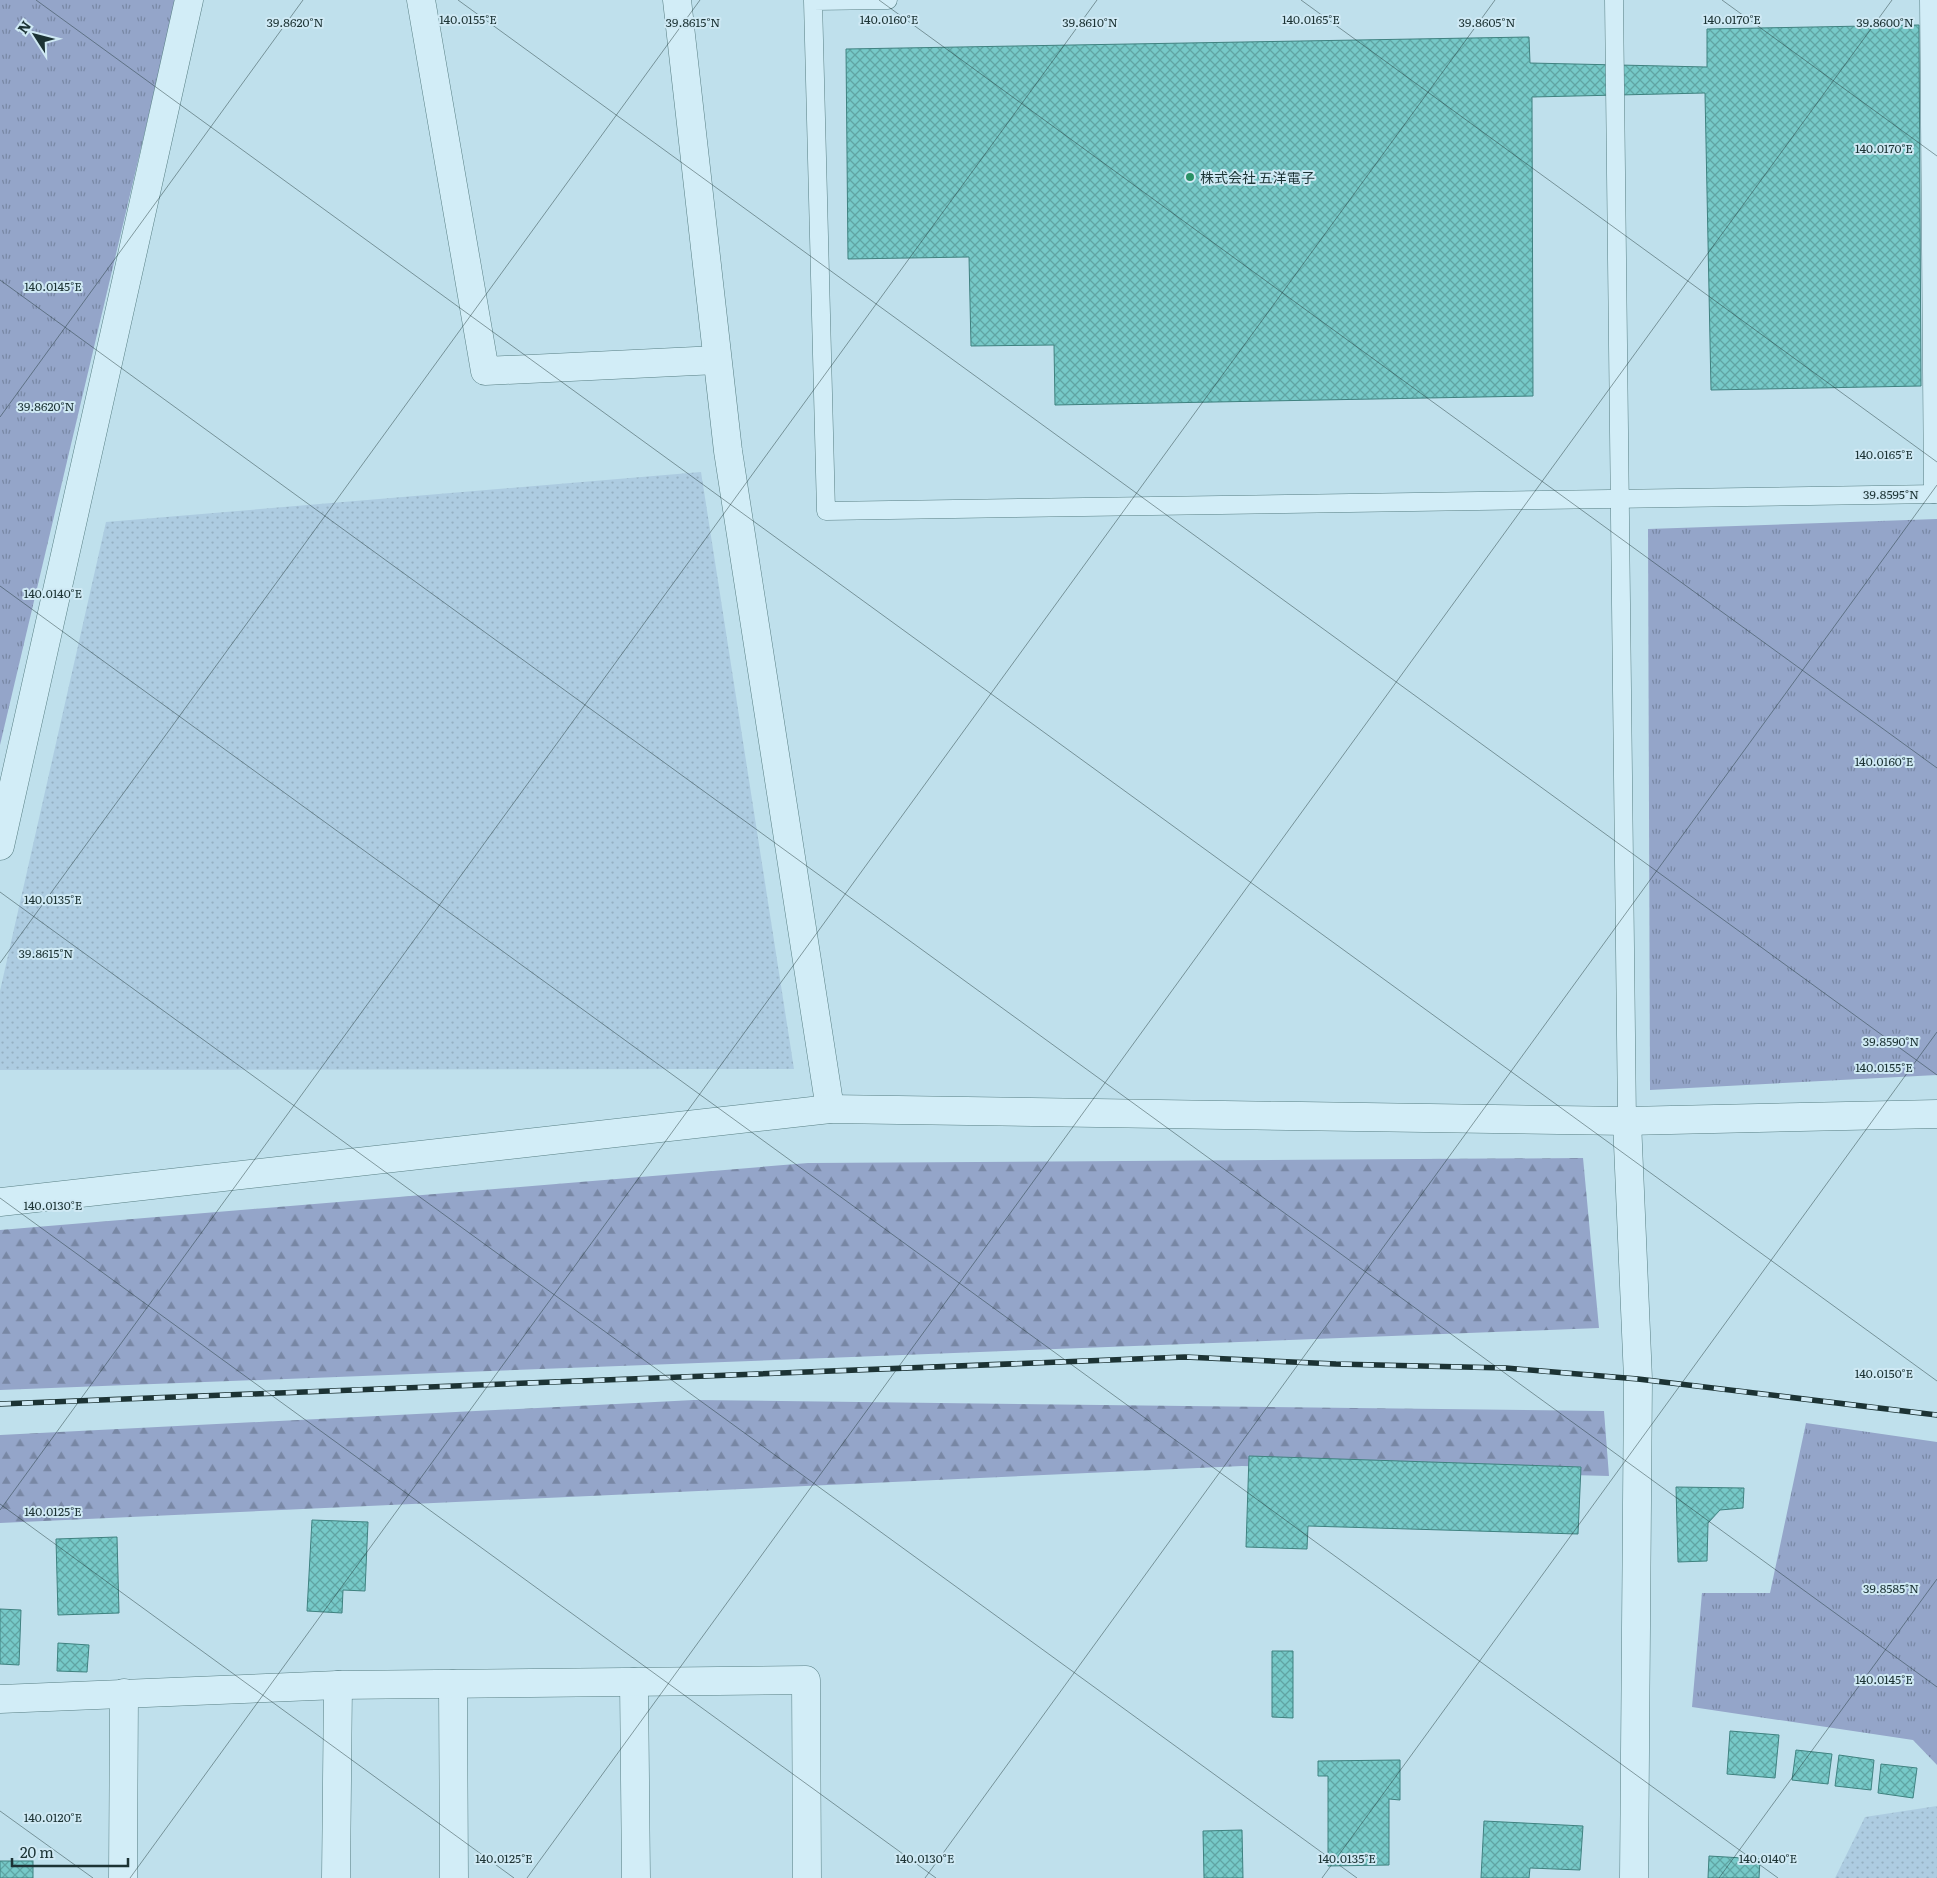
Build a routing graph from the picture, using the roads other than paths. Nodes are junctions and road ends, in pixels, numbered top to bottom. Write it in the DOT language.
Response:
graph roads {
  1 [pos="189,0"];
  2 [pos="421,0"];
  3 [pos="677,0"];
  4 [pos="888,0"];
  5 [pos="1614,0"];
  6 [pos="1929,0"];
  7 [pos="717,360"];
  8 [pos="1935,494"];
  9 [pos="1620,498"];
  10 [pos="0,846"];
  11 [pos="830,1109"];
  12 [pos="1937,1114"];
  13 [pos="1627,1121"];
  14 [pos="0,1202"];
  15 [pos="634,1682"];
  16 [pos="453,1684"];
  17 [pos="338,1685"];
  18 [pos="124,1694"];
  19 [pos="0,1699"];
  20 [pos="123,1878"];
  21 [pos="336,1878"];
  22 [pos="454,1878"];
  23 [pos="636,1878"];
  24 [pos="807,1878"];
  25 [pos="1634,1878"];
  1 -- 10 [label="street"];
  2 -- 7 [label="street"];
  3 -- 7 [label="street"];
  4 -- 9 [label="lane"];
  5 -- 9 [label="lane"];
  6 -- 8 [label="lane"];
  7 -- 11 [label="street"];
  8 -- 9 [label="lane"];
  9 -- 13 [label="lane"];
  11 -- 13 [label="street"];
  11 -- 14 [label="street"];
  12 -- 13 [label="street"];
  13 -- 25 [label="street"];
  15 -- 16 [label="street"];
  15 -- 23 [label="street"];
  15 -- 24 [label="street"];
  16 -- 17 [label="street"];
  16 -- 22 [label="street"];
  17 -- 18 [label="street"];
  17 -- 21 [label="street"];
  18 -- 19 [label="street"];
  18 -- 20 [label="street"];
}
